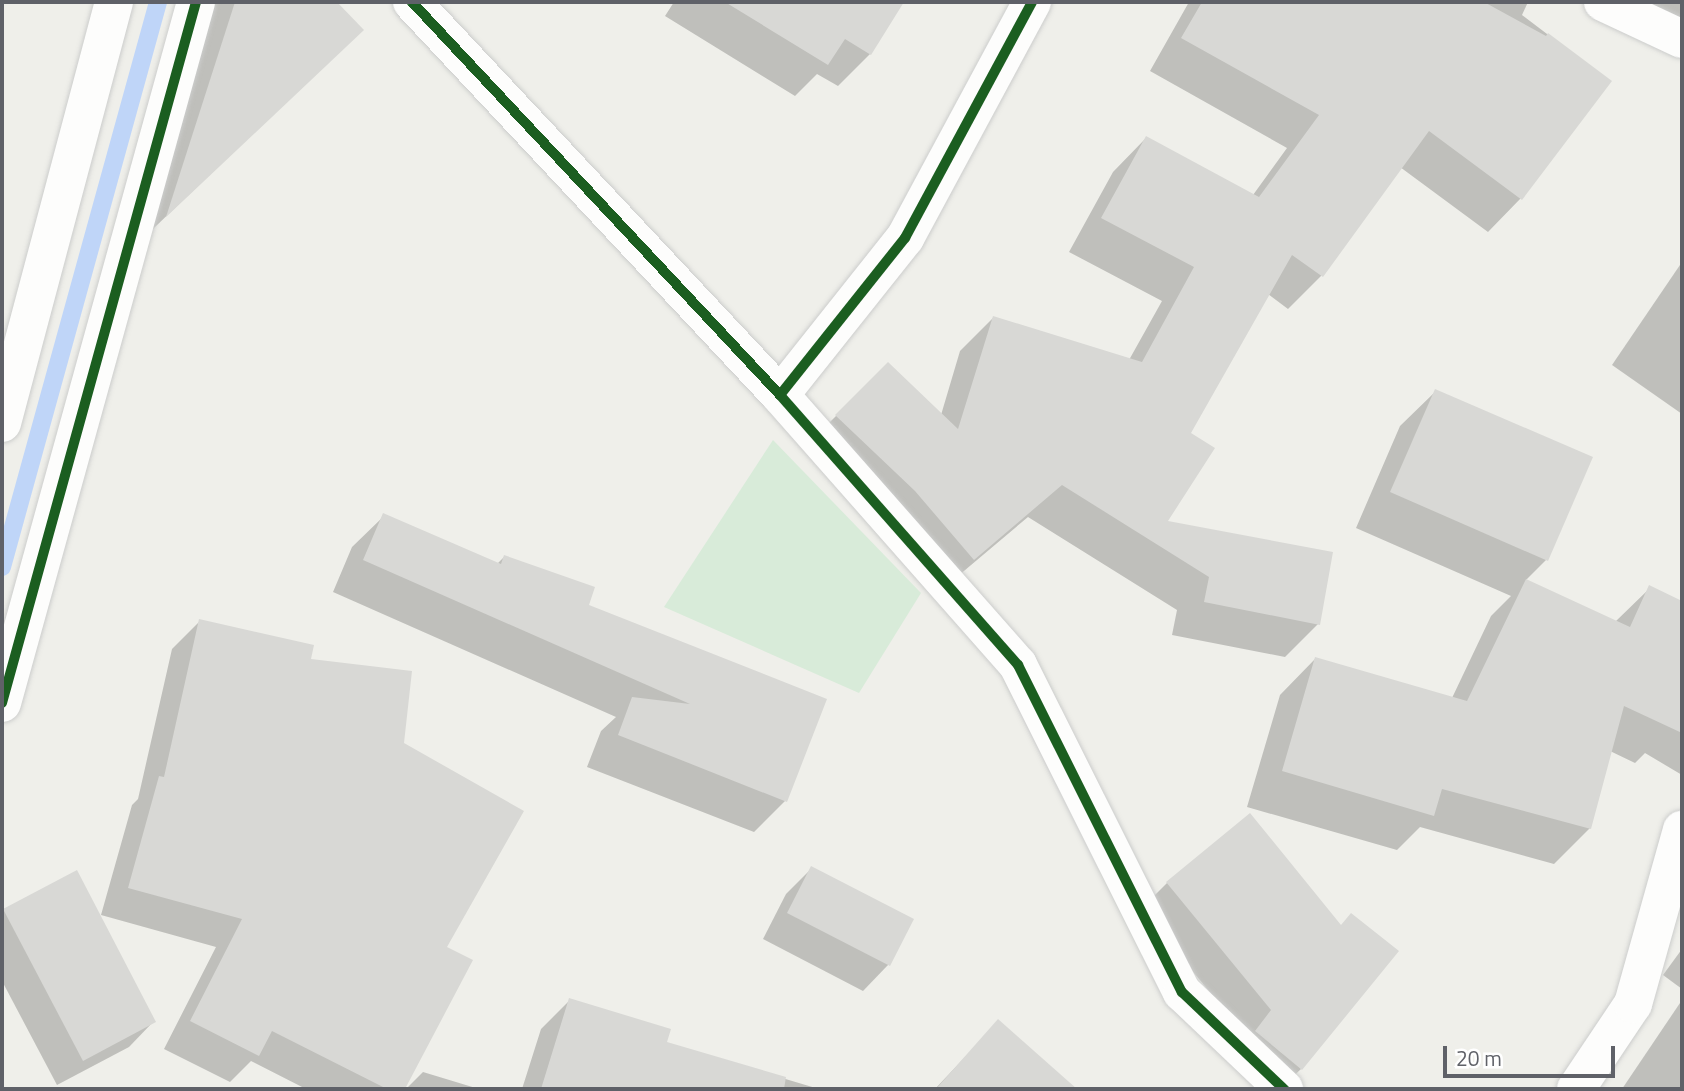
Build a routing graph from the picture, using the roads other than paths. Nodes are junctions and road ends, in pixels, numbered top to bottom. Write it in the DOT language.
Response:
graph roads {
  1 [pos="114,2"];
  2 [pos="196,2"];
  3 [pos="412,2"];
  4 [pos="1032,2"];
  5 [pos="1603,2"];
  6 [pos="1682,39"];
  7 [pos="780,395"];
  8 [pos="2,423"];
  9 [pos="2,703"];
  10 [pos="1682,830"];
  11 [pos="1284,1089"];
  12 [pos="1576,1089"];
  1 -- 8 [label="street"];
  2 -- 9 [label="street"];
  3 -- 7 [label="street"];
  4 -- 7 [label="street"];
  5 -- 6 [label="street"];
  7 -- 11 [label="street"];
  10 -- 12 [label="street"];
}
